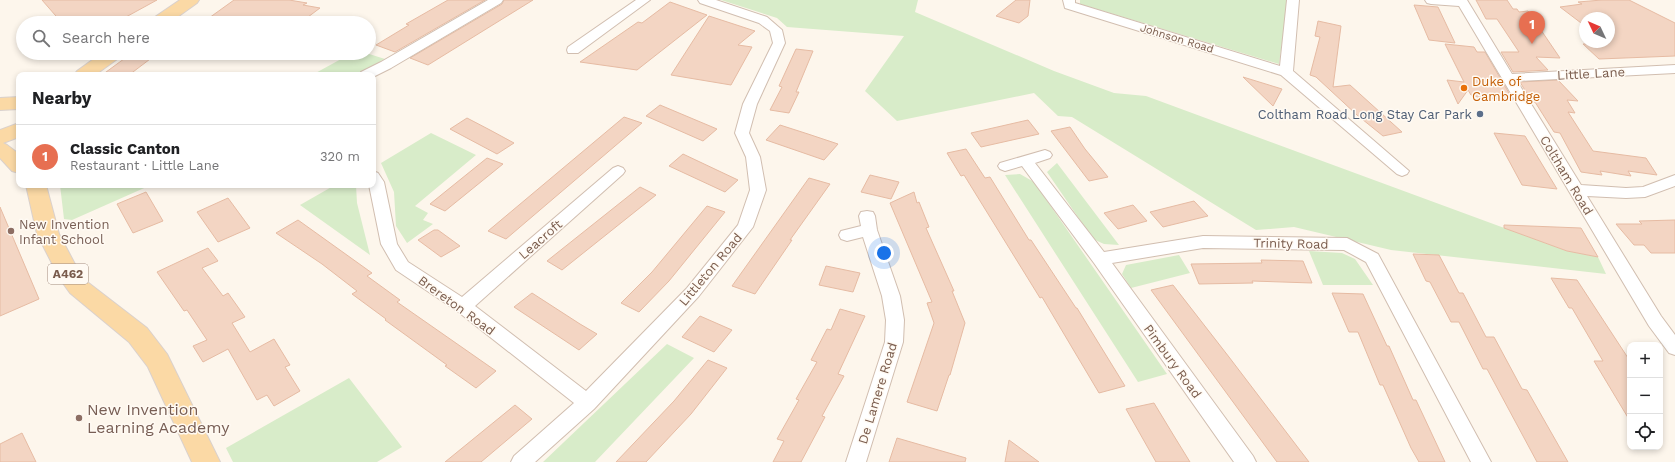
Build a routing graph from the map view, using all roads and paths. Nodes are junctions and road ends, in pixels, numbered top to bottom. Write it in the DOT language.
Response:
graph roads {
  1 [pos="191,0"];
  2 [pos="497,0"];
  3 [pos="644,0"];
  4 [pos="704,0"];
  5 [pos="1293,0"];
  6 [pos="1431,0"];
  7 [pos="1069,2"];
  8 [pos="1462,2"];
  9 [pos="168,16"];
  10 [pos="573,50"];
  11 [pos="102,60"];
  12 [pos="104,60"];
  13 [pos="1675,69"];
  14 [pos="80,72"];
  15 [pos="87,72"];
  16 [pos="372,72"];
  17 [pos="1286,72"];
  18 [pos="1507,78"];
  19 [pos="16,130"];
  20 [pos="0,138"];
  21 [pos="0,149"];
  22 [pos="1045,155"];
  23 [pos="1026,161"];
  24 [pos="16,163"];
  25 [pos="1005,166"];
  26 [pos="618,171"];
  27 [pos="1402,171"];
  28 [pos="1675,180"];
  29 [pos="376,182"];
  30 [pos="36,188"];
  31 [pos="1576,190"];
  32 [pos="847,235"];
  33 [pos="1100,259"];
  34 [pos="463,306"];
  35 [pos="1675,348"];
  36 [pos="587,403"];
  37 [pos="206,462"];
  38 [pos="522,462"];
  39 [pos="856,462"];
  40 [pos="1246,462"];
  41 [pos="1481,462"];
  1 -- 9 [label="main road"];
  2 -- 16 [label="street"];
  3 -- 10 [label="street"];
  4 -- 36 [label="street, Littleton Road"];
  5 -- 17 [label="street"];
  6 -- 8 [label="street"];
  7 -- 17 [label="street, Johnson Road"];
  8 -- 18 [label="street, Coltham Road"];
  11 -- 14 [label="main road"];
  12 -- 15 [label="main road"];
  13 -- 18 [label="street, Little Lane"];
  17 -- 27 [label="street, Johnson Road"];
  18 -- 31 [label="street, Coltham Road"];
  19 -- 20 [label="main road"];
  21 -- 24 [label="main road"];
  22 -- 23 [label="street"];
  23 -- 25 [label="street"];
  23 -- 33 [label="street"];
  26 -- 34 [label="street, Leacroft"];
  28 -- 31 [label="street"];
  29 -- 34 [label="street, Brereton Road"];
  30 -- 37 [label="main road, A462"];
  31 -- 35 [label="street, Coltham Road"];
  32 -- 39 [label="street, De Lamere Road"];
  33 -- 40 [label="street, Pimbury Road"];
  33 -- 41 [label="street, Trinity Road"];
  34 -- 36 [label="street, Brereton Road"];
  36 -- 38 [label="street, Littleton Road"];
}
